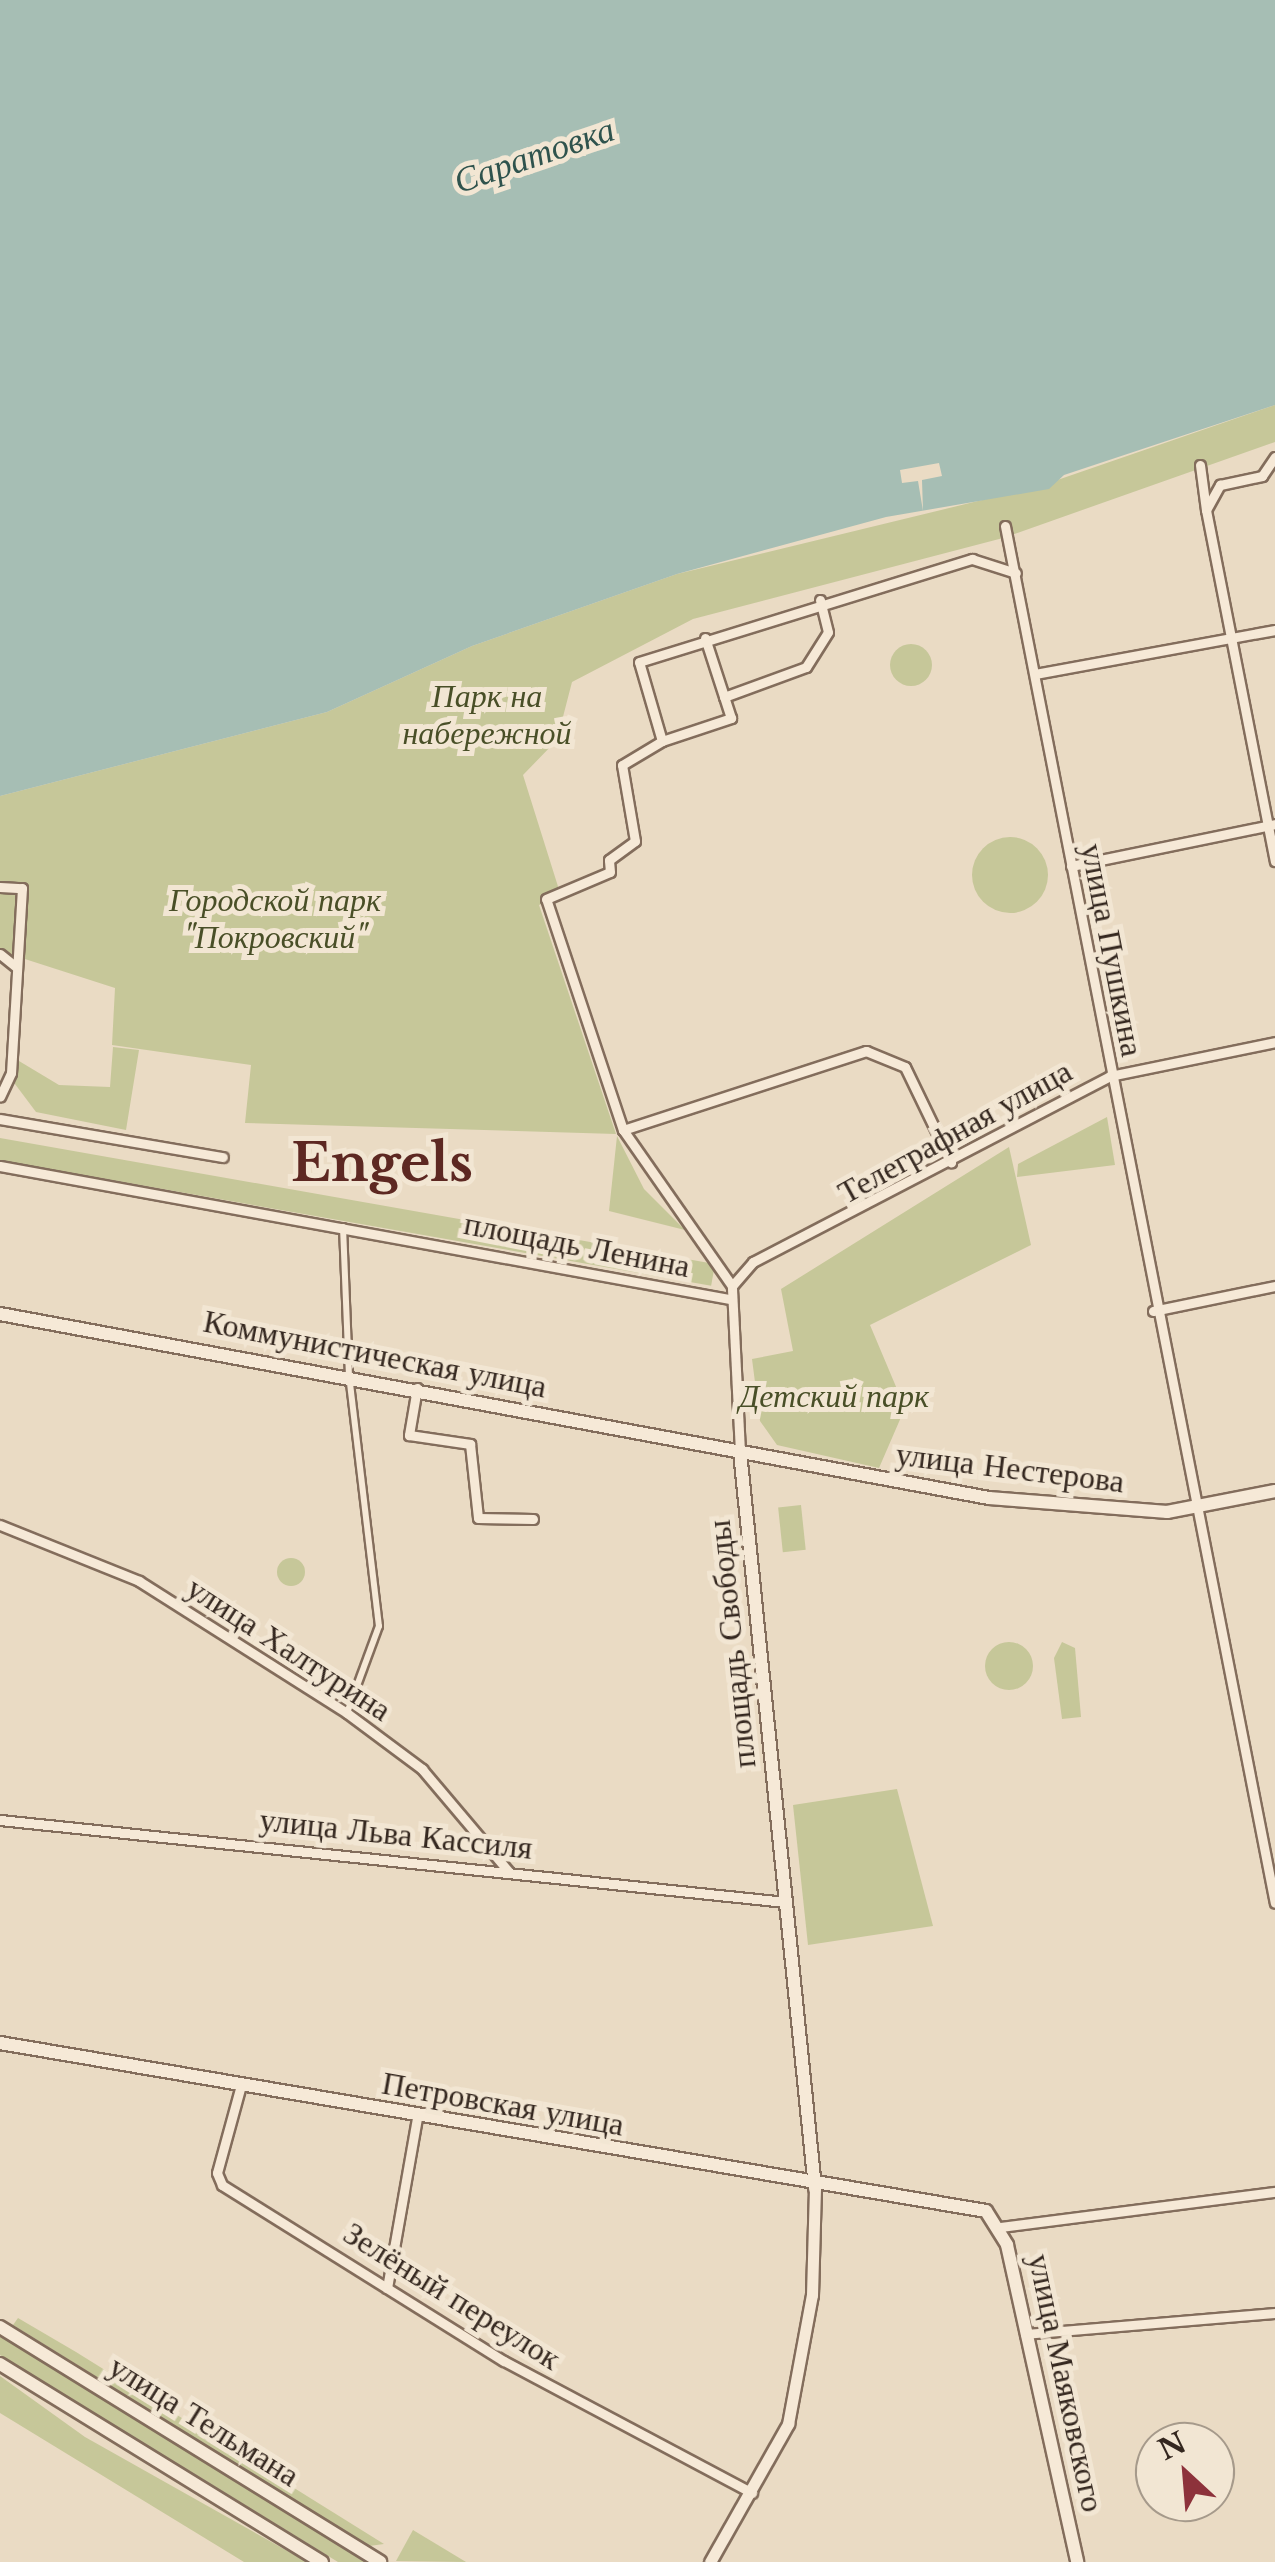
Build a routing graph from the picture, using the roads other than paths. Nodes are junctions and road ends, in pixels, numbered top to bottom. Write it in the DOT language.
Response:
graph roads {
  1 [pos="1275,457"];
  2 [pos="1200,465"];
  3 [pos="1206,510"];
  4 [pos="1004,526"];
  5 [pos="1016,573"];
  6 [pos="820,600"];
  7 [pos="1275,630"];
  8 [pos="705,638"];
  9 [pos="1225,642"];
  10 [pos="1035,674"];
  11 [pos="724,697"];
  12 [pos="662,741"];
  13 [pos="1271,825"];
  14 [pos="1275,861"];
  15 [pos="1071,866"];
  16 [pos="0,887"];
  17 [pos="0,954"];
  18 [pos="17,968"];
  19 [pos="1275,1042"];
  20 [pos="1110,1076"];
  21 [pos="0,1097"];
  22 [pos="0,1119"];
  23 [pos="623,1130"];
  24 [pos="224,1157"];
  25 [pos="951,1162"];
  26 [pos="0,1166"];
  27 [pos="344,1226"];
  28 [pos="732,1286"];
  29 [pos="1275,1286"];
  30 [pos="730,1299"];
  31 [pos="1153,1311"];
  32 [pos="0,1314"];
  33 [pos="349,1376"];
  34 [pos="417,1388"];
  35 [pos="740,1452"];
  36 [pos="1275,1491"];
  37 [pos="1198,1508"];
  38 [pos="533,1519"];
  39 [pos="0,1525"];
  40 [pos="347,1712"];
  41 [pos="0,1820"];
  42 [pos="1270,1848"];
  43 [pos="509,1872"];
  44 [pos="786,1902"];
  45 [pos="1275,1903"];
  46 [pos="0,2043"];
  47 [pos="241,2085"];
  48 [pos="416,2117"];
  49 [pos="815,2188"];
  50 [pos="1275,2192"];
  51 [pos="998,2222"];
  52 [pos="387,2288"];
  53 [pos="1275,2312"];
  54 [pos="0,2327"];
  55 [pos="1025,2334"];
  56 [pos="0,2364"];
  57 [pos="752,2493"];
  58 [pos="322,2562"];
  59 [pos="380,2562"];
  60 [pos="710,2562"];
  61 [pos="1077,2562"];
  1 -- 3 [label="street"];
  2 -- 3 [label="street"];
  3 -- 9 [label="street"];
  4 -- 5 [label="street, улица Пушкина"];
  5 -- 6 [label="street"];
  5 -- 10 [label="street, улица Пушкина"];
  6 -- 8 [label="street"];
  6 -- 11 [label="street"];
  7 -- 9 [label="street"];
  8 -- 11 [label="street"];
  8 -- 12 [label="street"];
  9 -- 10 [label="street"];
  9 -- 13 [label="street"];
  10 -- 15 [label="street, улица Пушкина"];
  11 -- 12 [label="street"];
  12 -- 23 [label="street"];
  13 -- 14 [label="street"];
  13 -- 15 [label="street"];
  15 -- 20 [label="street, улица Пушкина"];
  16 -- 18 [label="street"];
  17 -- 18 [label="street"];
  18 -- 21 [label="street"];
  19 -- 20 [label="street, Телеграфная улица"];
  20 -- 25 [label="street, Телеграфная улица"];
  20 -- 31 [label="street, улица Пушкина"];
  22 -- 24 [label="street"];
  23 -- 25 [label="street"];
  23 -- 28 [label="street"];
  25 -- 28 [label="street, Телеграфная улица"];
  26 -- 27 [label="street, площадь Ленина"];
  27 -- 30 [label="street, площадь Ленина"];
  27 -- 33 [label="street"];
  28 -- 30 [label="street, площадь Свободы"];
  29 -- 31 [label="street"];
  30 -- 35 [label="street, площадь Свободы"];
  31 -- 37 [label="street, улица Пушкина"];
  32 -- 33 [label="main road, Коммунистическая улица"];
  33 -- 34 [label="main road, Коммунистическая улица"];
  33 -- 40 [label="street"];
  34 -- 35 [label="main road, Коммунистическая улица"];
  34 -- 38 [label="street"];
  35 -- 37 [label="main road, улица Нестерова"];
  35 -- 44 [label="main road, площадь Свободы"];
  36 -- 37 [label="main road, улица Нестерова"];
  37 -- 42 [label="street"];
  39 -- 40 [label="street, улица Халтурина"];
  40 -- 43 [label="street, улица Халтурина"];
  41 -- 43 [label="street, улица Льва Кассиля"];
  42 -- 45 [label="street"];
  43 -- 44 [label="street, улица Льва Кассиля"];
  44 -- 49 [label="main road, площадь Свободы"];
  46 -- 47 [label="main road, Петровская улица"];
  47 -- 48 [label="main road, Петровская улица"];
  47 -- 52 [label="street, Зелёный переулок"];
  48 -- 49 [label="main road, Петровская улица"];
  48 -- 52 [label="street"];
  49 -- 51 [label="main road, Петровская улица"];
  49 -- 57 [label="street"];
  50 -- 51 [label="street"];
  51 -- 55 [label="main road, улица Маяковского"];
  52 -- 57 [label="street, Зелёный переулок"];
  53 -- 55 [label="street"];
  54 -- 59 [label="main road, улица Тельмана"];
  55 -- 61 [label="main road, улица Маяковского"];
  56 -- 58 [label="main road, улица Тельмана"];
  57 -- 60 [label="street"];
}
